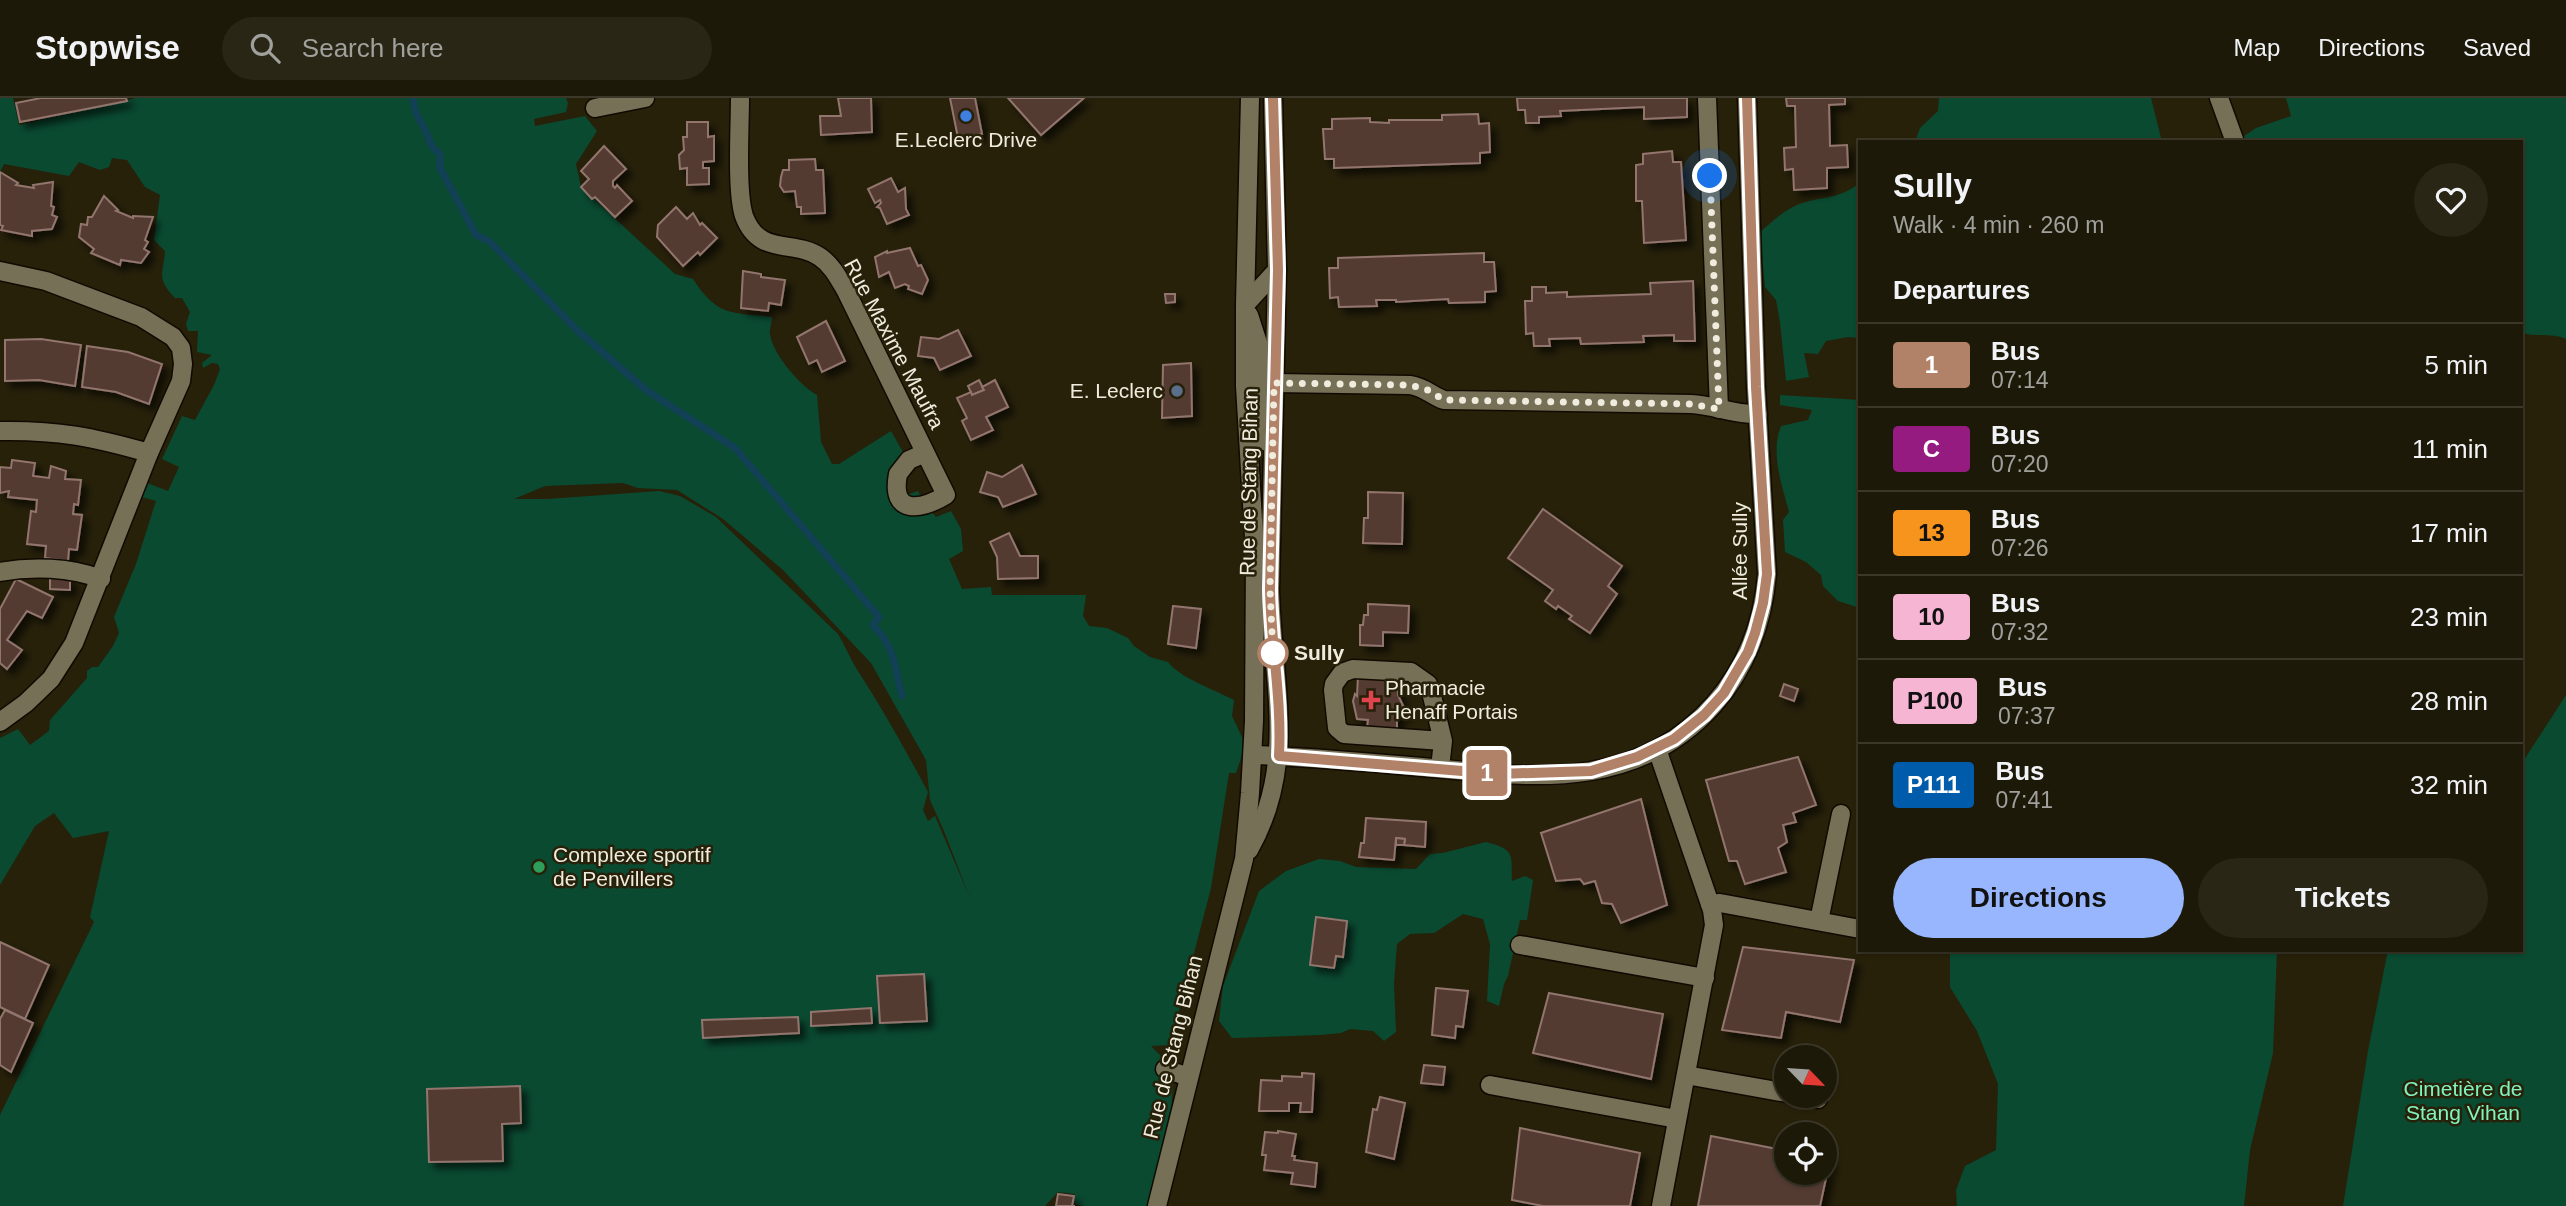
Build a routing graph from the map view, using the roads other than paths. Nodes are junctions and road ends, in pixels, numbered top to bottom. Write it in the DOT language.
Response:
graph roads {
  1 [pos="645,98"];
  2 [pos="740,98"];
  3 [pos="1250,98"];
  4 [pos="1273,98"];
  5 [pos="1707,98"];
  6 [pos="1747,98"];
  7 [pos="2219,98"];
  8 [pos="595,108"];
  9 [pos="2234,140"];
  10 [pos="1278,270"];
  11 [pos="0,271"];
  12 [pos="1245,305"];
  13 [pos="1274,383"];
  14 [pos="1719,409"];
  15 [pos="1758,414"];
  16 [pos="0,431"];
  17 [pos="149,453"];
  18 [pos="925,453"];
  19 [pos="1272,487"];
  20 [pos="0,572"];
  21 [pos="100,579"];
  22 [pos="0,722"];
  23 [pos="1443,741"];
  24 [pos="1657,749"];
  25 [pos="1266,755"];
  26 [pos="1440,768"];
  27 [pos="1840,814"];
  28 [pos="1244,859"];
  29 [pos="1710,904"];
  30 [pos="1819,921"];
  31 [pos="1858,929"];
  32 [pos="1520,945"];
  33 [pos="1705,978"];
  34 [pos="1165,1069"];
  35 [pos="1686,1075"];
  36 [pos="1189,1077"];
  37 [pos="1490,1085"];
  38 [pos="1774,1091"];
  39 [pos="1678,1119"];
  40 [pos="1157,1206"];
  41 [pos="1661,1206"];
  1 -- 8 [label="street"];
  2 -- 18 [label="street, Rue Maxime Maufra"];
  3 -- 12 [label="street, Rue de Stang Bihan"];
  4 -- 10 [label="street, Rue de Stang Bihan"];
  5 -- 14 [label="street"];
  6 -- 15 [label="street, Allée Sully"];
  7 -- 9 [label="street"];
  10 -- 12 [label="street"];
  10 -- 13 [label="street, Rue de Stang Bihan"];
  11 -- 17 [label="street"];
  12 -- 19 [label="street"];
  12 -- 25 [label="street, Rue de Stang Bihan"];
  13 -- 14 [label="street"];
  13 -- 19 [label="street, Rue de Stang Bihan"];
  14 -- 15 [label="street"];
  15 -- 24 [label="street, Allée Sully"];
  16 -- 17 [label="street"];
  17 -- 21 [label="street"];
  19 -- 25 [label="street, Rue de Stang Bihan"];
  20 -- 21 [label="street"];
  21 -- 22 [label="street"];
  23 -- 23 [label="street"];
  23 -- 26 [label="street"];
  24 -- 26 [label="street, Allée Sully"];
  24 -- 29 [label="street"];
  25 -- 26 [label="street, Allée Sully"];
  25 -- 28 [label="street, Rue de Stang Bihan"];
  25 -- 28 [label="street, Rue de Stang Bihan"];
  27 -- 30 [label="street"];
  28 -- 36 [label="street, Rue de Stang Bihan"];
  29 -- 30 [label="street"];
  29 -- 33 [label="street"];
  30 -- 31 [label="street"];
  32 -- 33 [label="street"];
  33 -- 35 [label="street"];
  34 -- 36 [label="street"];
  35 -- 38 [label="street"];
  35 -- 39 [label="street"];
  36 -- 40 [label="street, Rue de Stang Bihan"];
  37 -- 39 [label="street"];
  39 -- 41 [label="street"];
}
